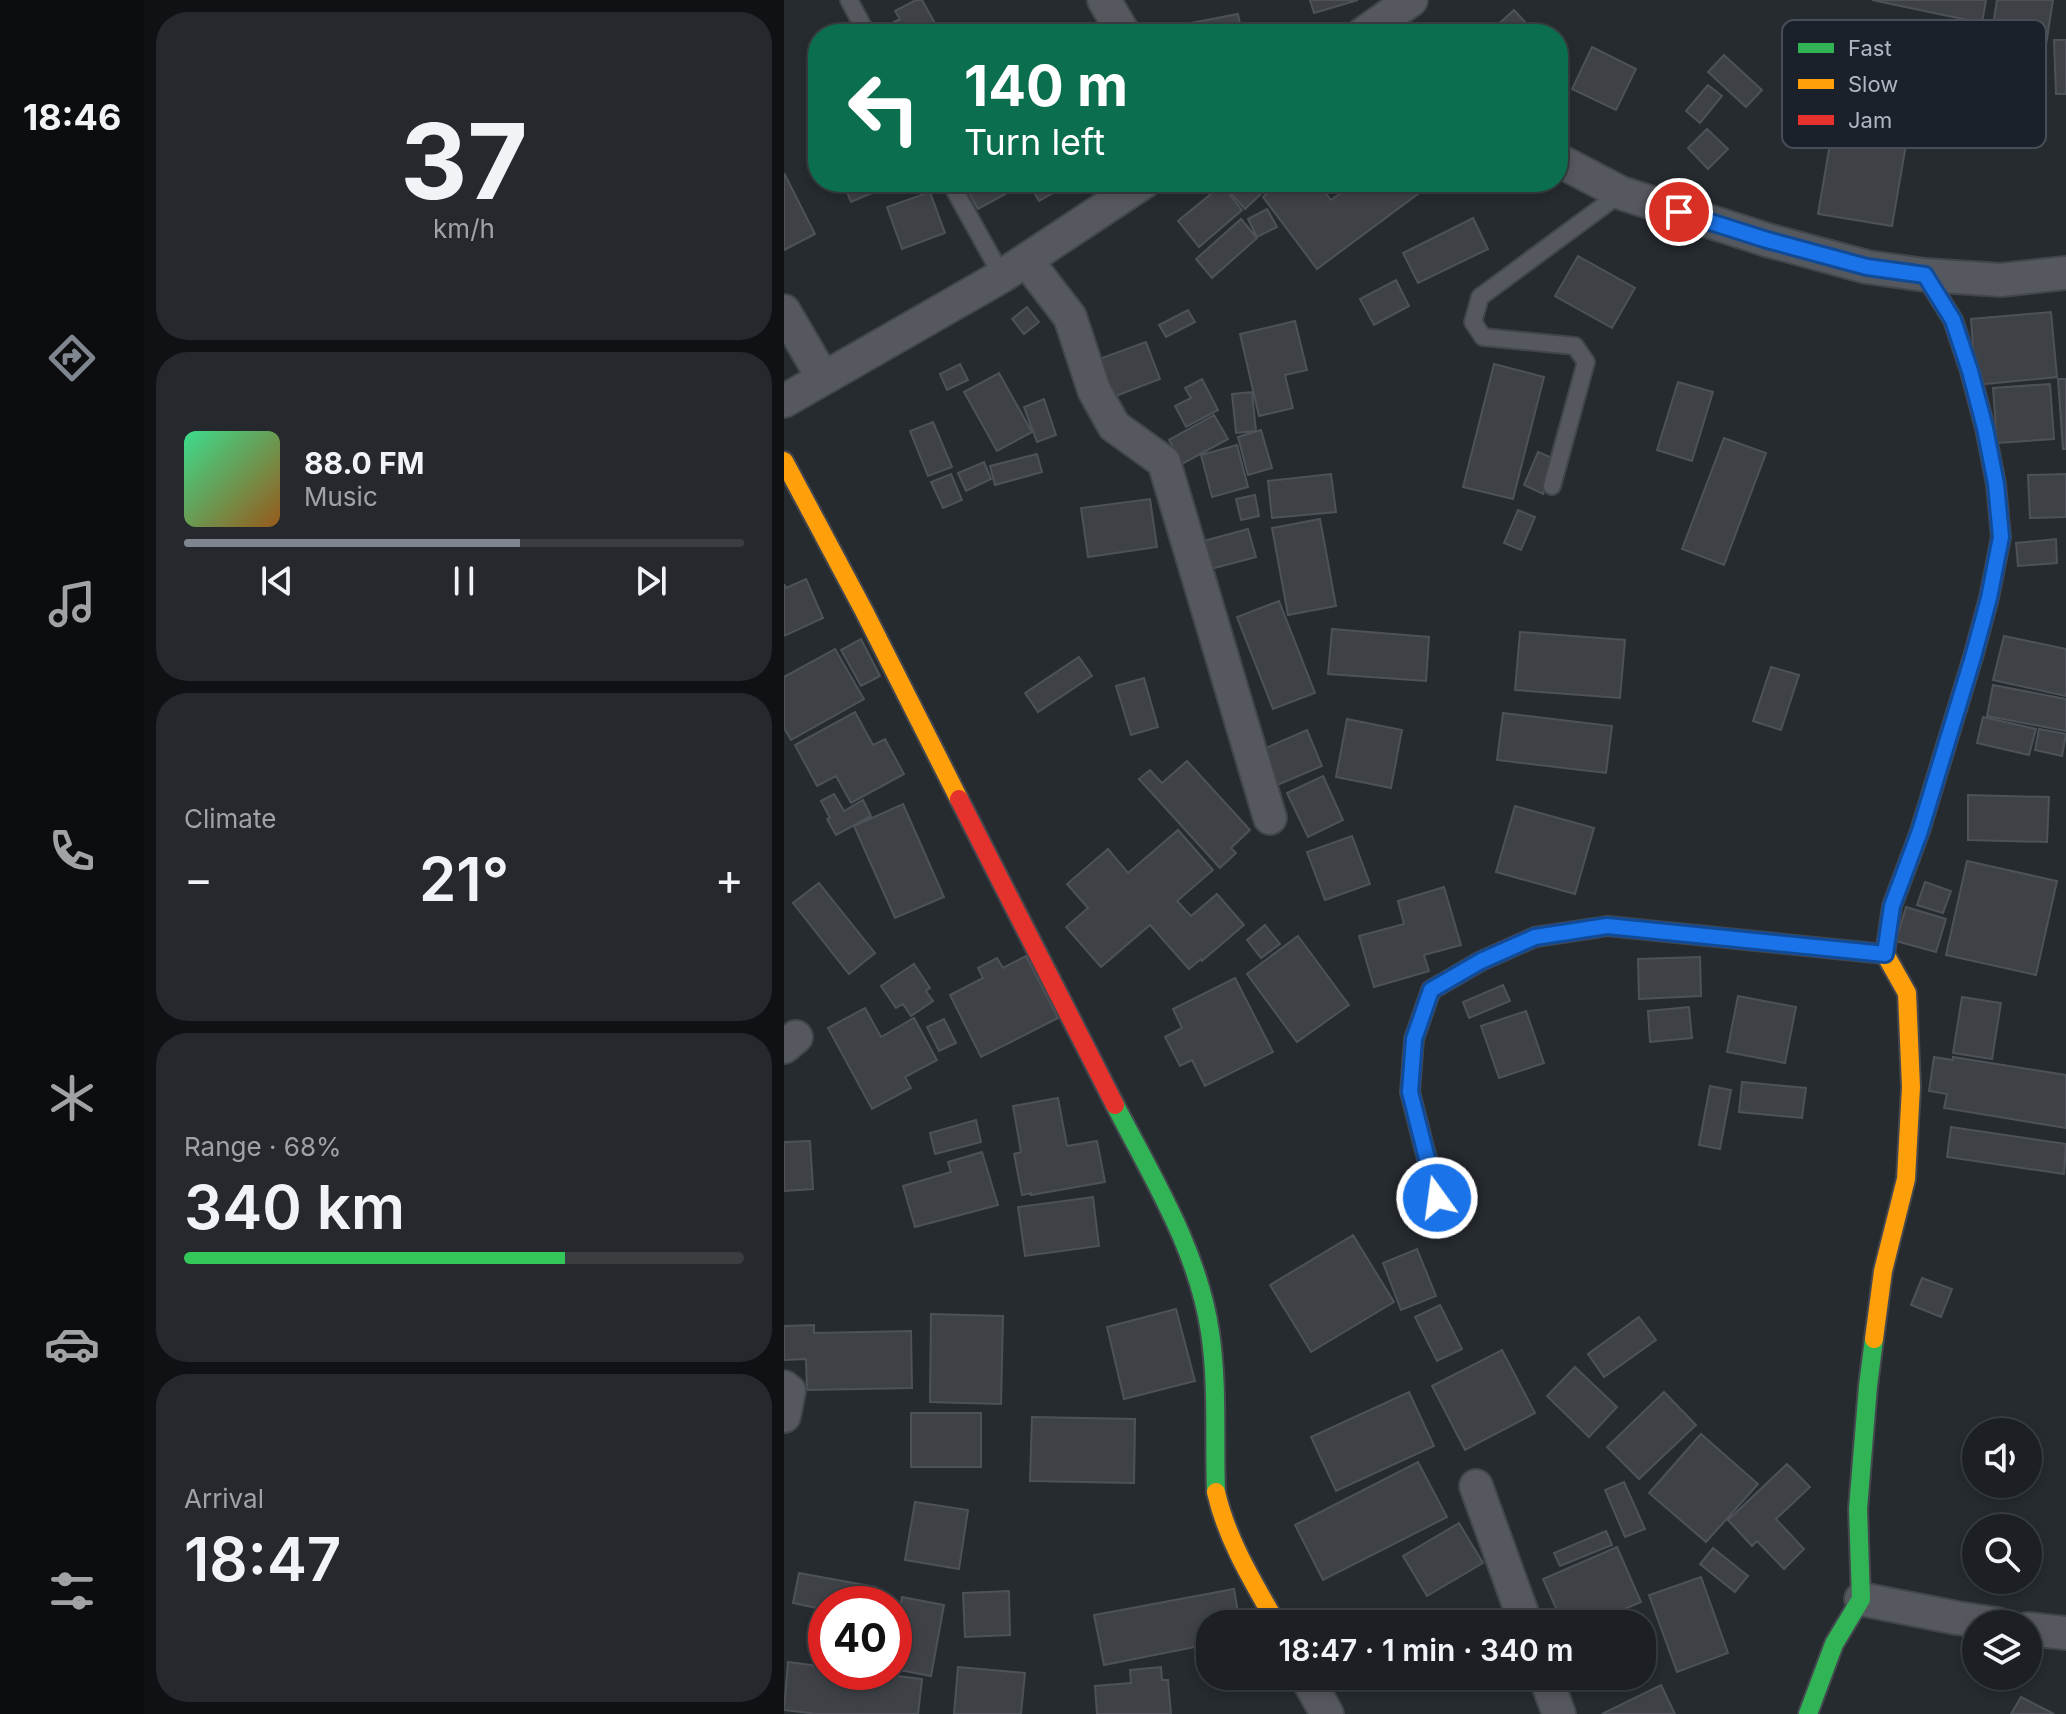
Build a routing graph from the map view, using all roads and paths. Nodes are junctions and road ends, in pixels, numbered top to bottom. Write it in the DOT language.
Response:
graph roads {
  1 [pos="849,0"];
  2 [pos="1104,0"];
  3 [pos="1411,0"];
  4 [pos="862,24"];
  5 [pos="1118,24"];
  6 [pos="1377,24"];
  7 [pos="1568,165"];
  8 [pos="958,192"];
  9 [pos="1129,192"];
  10 [pos="1621,193"];
  11 [pos="1015,268"];
  12 [pos="2066,273"];
  13 [pos="1925,275"];
  14 [pos="784,311"];
  15 [pos="823,378"];
  16 [pos="784,401"];
  17 [pos="784,461"];
  18 [pos="1552,486"];
  19 [pos="1270,818"];
  20 [pos="1885,954"];
  21 [pos="1437,1198"];
  22 [pos="784,1387"];
  23 [pos="784,1416"];
  24 [pos="1476,1486"];
  25 [pos="1861,1599"];
  26 [pos="1269,1610"];
  27 [pos="1521,1610"];
  28 [pos="1962,1619"];
  29 [pos="2042,1630"];
  30 [pos="2066,1633"];
  31 [pos="1314,1690"];
  32 [pos="1550,1690"];
  33 [pos="1327,1714"];
  34 [pos="1559,1714"];
  35 [pos="1808,1714"];
  1 -- 4 [label="lane"];
  2 -- 5 [label="street"];
  3 -- 6 [label="street"];
  7 -- 10 [label="street"];
  8 -- 11 [label="lane"];
  9 -- 11 [label="street"];
  10 -- 13 [label="street"];
  10 -- 18 [label="lane"];
  11 -- 15 [label="street"];
  11 -- 19 [label="street"];
  12 -- 13 [label="street"];
  13 -- 20 [label="street"];
  14 -- 15 [label="street"];
  15 -- 16 [label="street"];
  17 -- 26 [label="street"];
  20 -- 21 [label="street"];
  20 -- 25 [label="street"];
  22 -- 23 [label="street"];
  24 -- 27 [label="street"];
  25 -- 28 [label="street"];
  25 -- 35 [label="street"];
  29 -- 30 [label="street"];
  31 -- 33 [label="street"];
  32 -- 34 [label="street"];
}
